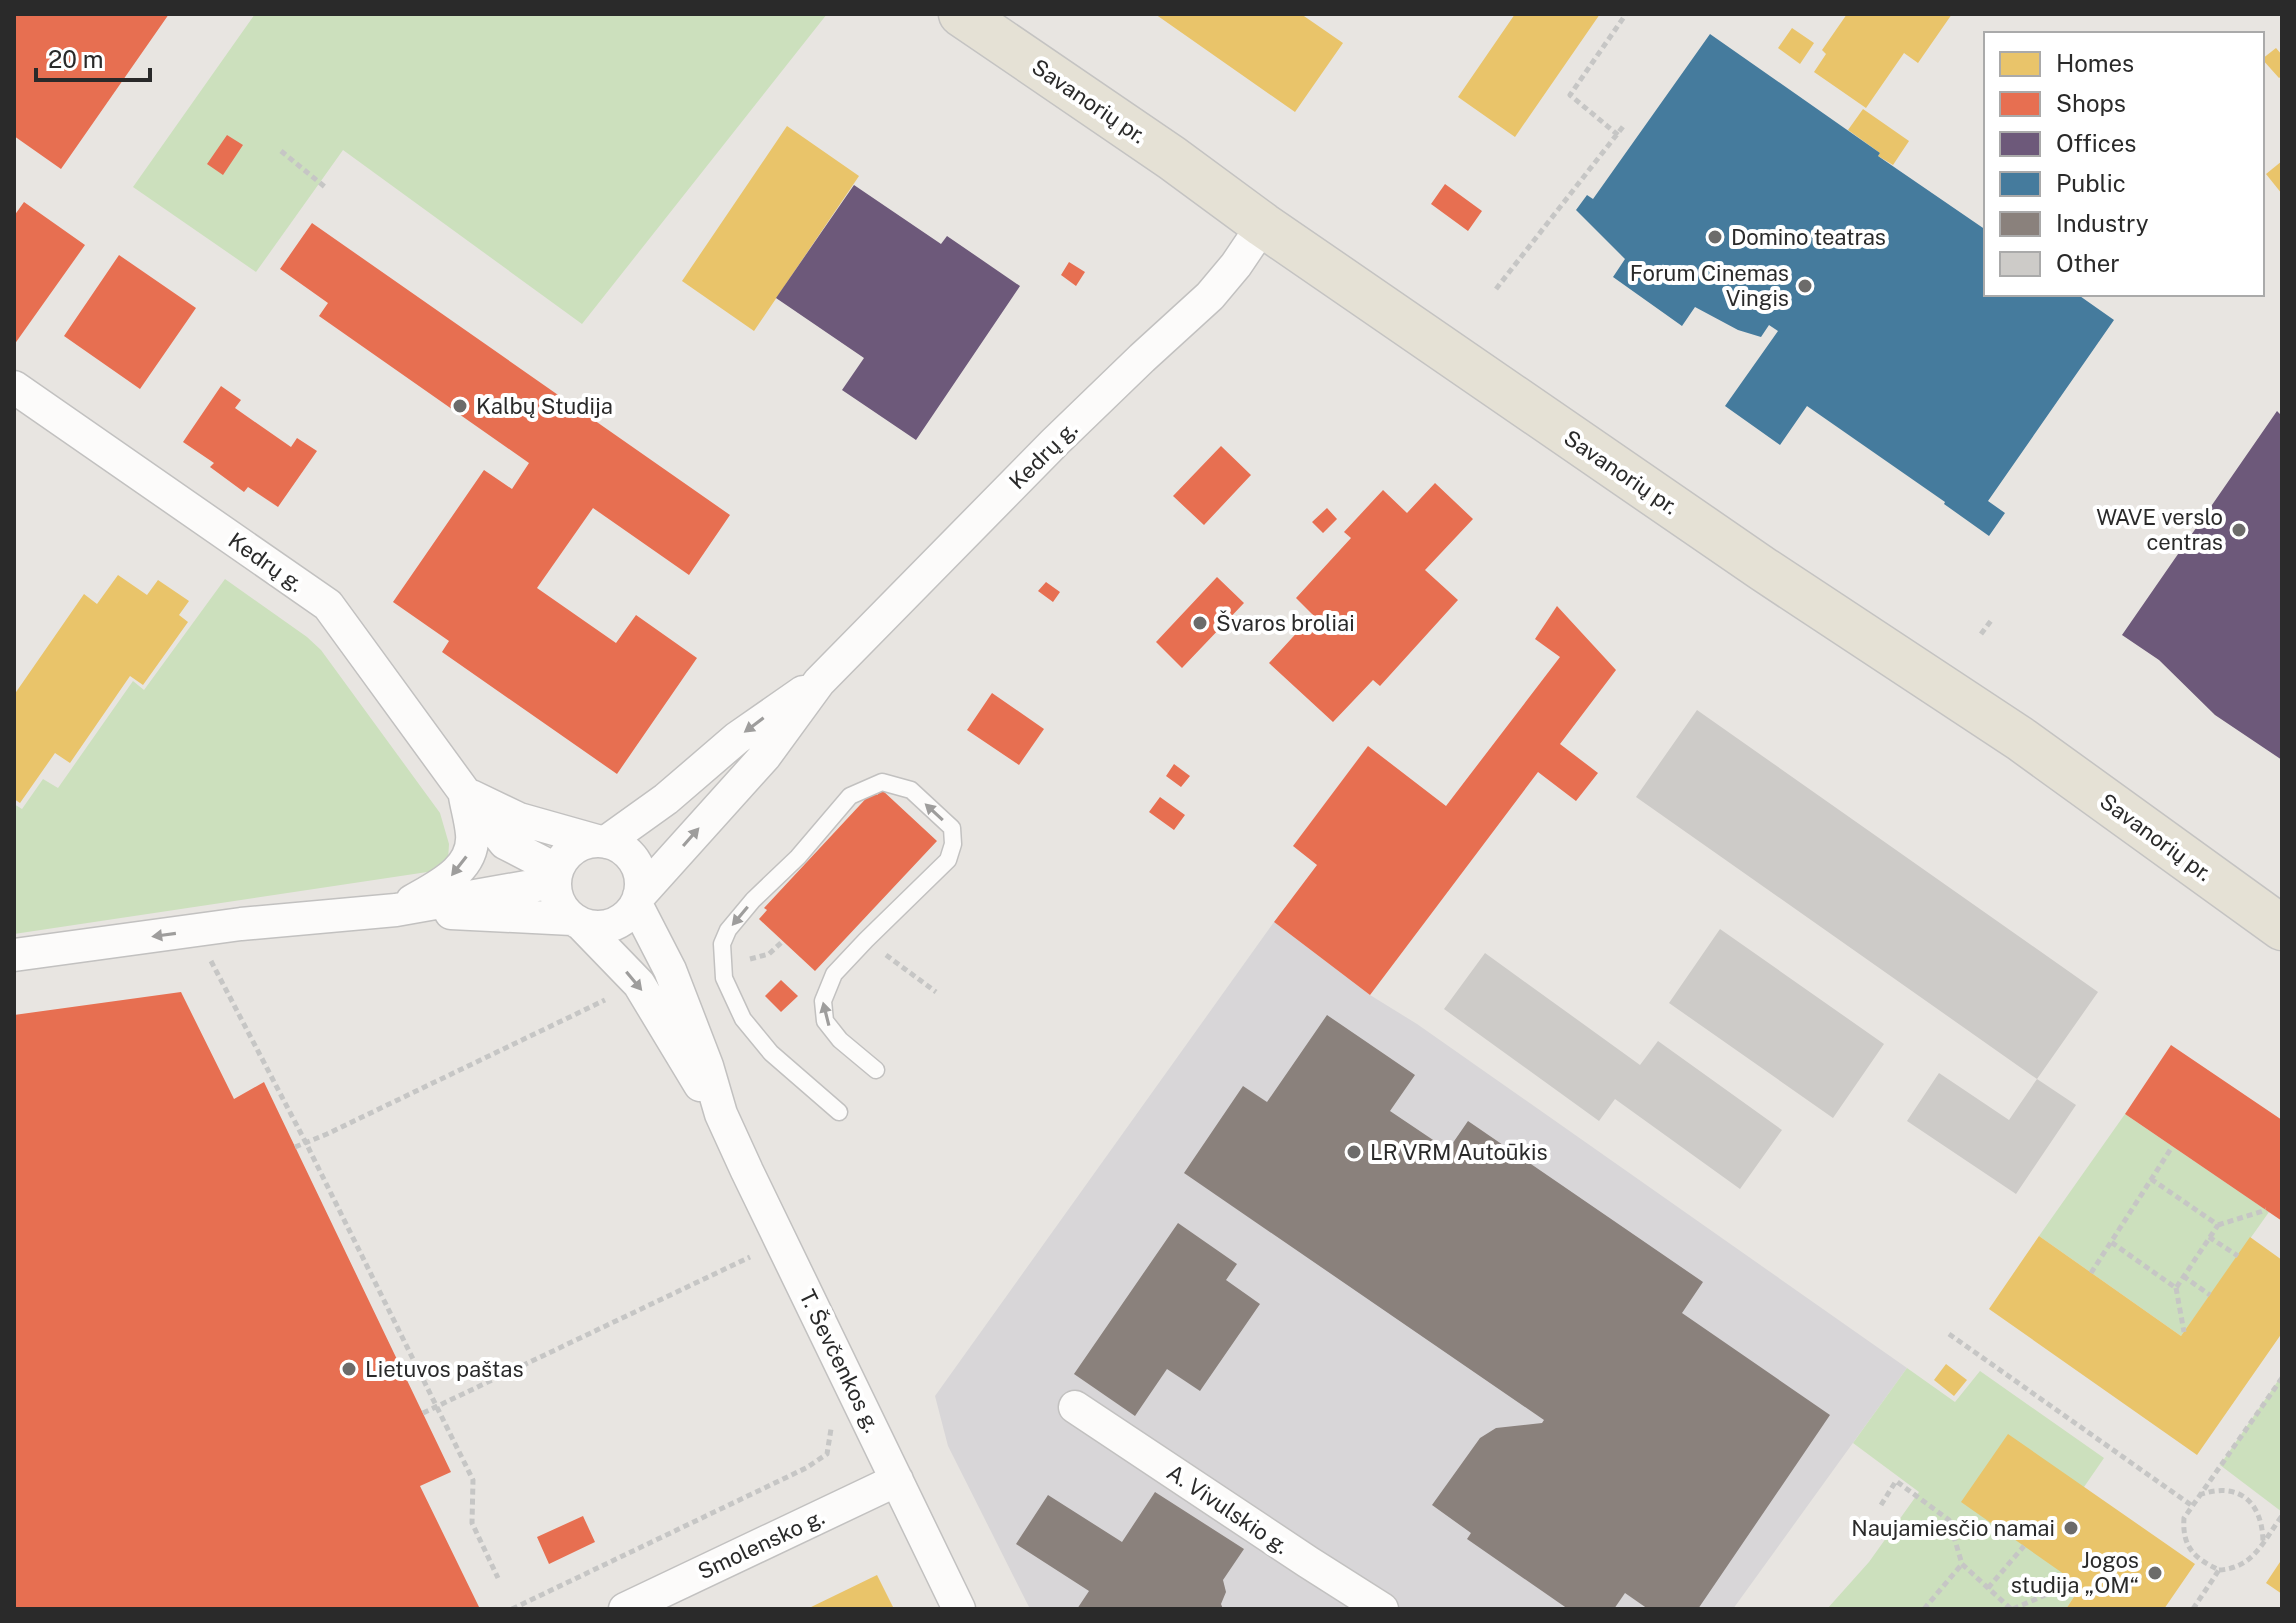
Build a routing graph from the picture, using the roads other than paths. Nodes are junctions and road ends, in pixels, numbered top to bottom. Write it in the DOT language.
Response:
graph roads {
  1 [pos="961,14"];
  2 [pos="1263,225"];
  3 [pos="14,387"];
  4 [pos="819,682"];
  5 [pos="465,793"];
  6 [pos="602,841"];
  7 [pos="555,876"];
  8 [pos="638,900"];
  9 [pos="396,910"];
  10 [pos="576,922"];
  11 [pos="2282,928"];
  12 [pos="14,955"];
  13 [pos="876,1070"];
  14 [pos="839,1112"];
  15 [pos="721,1114"];
  16 [pos="1075,1407"];
  17 [pos="897,1480"];
  18 [pos="625,1609"];
  19 [pos="959,1609"];
  20 [pos="1382,1609"];
  1 -- 2 [label="main road, Savanorių pr."];
  2 -- 4 [label="street, Kedrų g."];
  2 -- 11 [label="main road, Savanorių pr."];
  3 -- 5 [label="street, Kedrų g."];
  4 -- 6 [label="street, Kedrų g., one-way"];
  8 -- 4 [label="street, Kedrų g., one-way"];
  5 -- 6 [label="street, Kedrų g."];
  5 -- 7 [label="street, Kedrų g."];
  5 -- 9 [label="street, Kedrų g., one-way"];
  6 -- 7 [label="street"];
  6 -- 8 [label="street"];
  7 -- 9 [label="street"];
  7 -- 10 [label="street"];
  8 -- 10 [label="street"];
  8 -- 15 [label="street, T. Ševčenkos g."];
  9 -- 10 [label="street"];
  9 -- 12 [label="street, one-way"];
  10 -- 15 [label="street, T. Ševčenkos g., one-way"];
  13 -- 14 [label="lane, one-way"];
  15 -- 17 [label="street, T. Ševčenkos g."];
  16 -- 20 [label="street, A. Vivulskio g."];
  17 -- 18 [label="street, Smolensko g."];
  17 -- 19 [label="street, T. Ševčenkos g."];
}
